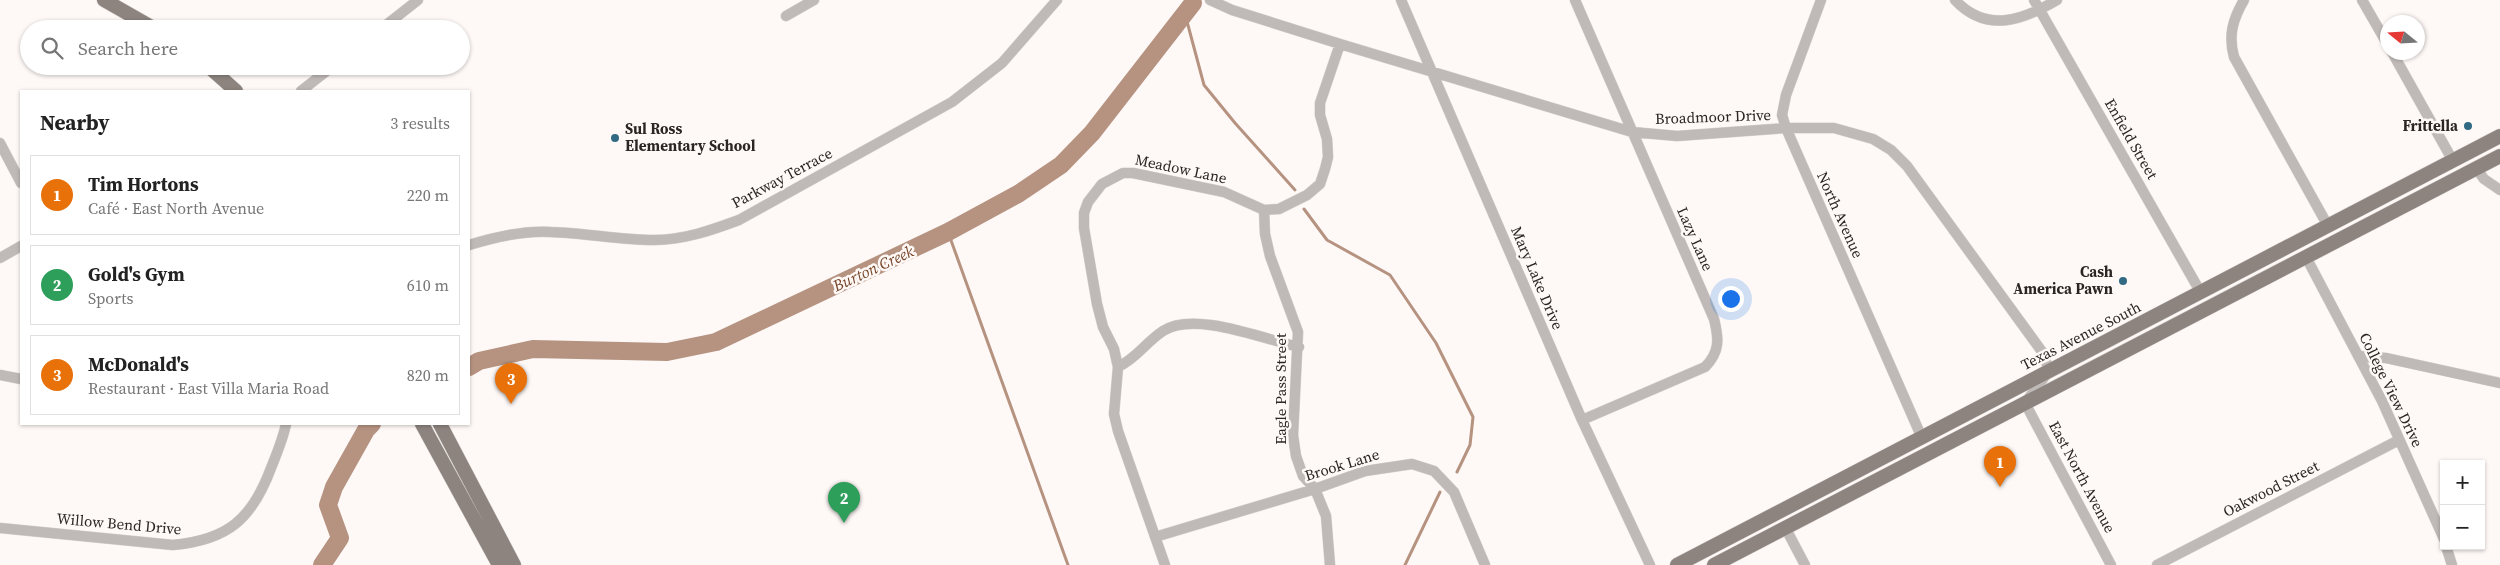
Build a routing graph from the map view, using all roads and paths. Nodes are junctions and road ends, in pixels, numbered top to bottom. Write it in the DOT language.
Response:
graph roads {
  1 [pos="104,0"];
  2 [pos="418,0"];
  3 [pos="814,0"];
  4 [pos="1057,0"];
  5 [pos="1210,0"];
  6 [pos="1401,0"];
  7 [pos="1575,0"];
  8 [pos="1821,0"];
  9 [pos="1955,0"];
  10 [pos="2034,0"];
  11 [pos="2057,0"];
  12 [pos="2244,0"];
  13 [pos="2362,0"];
  14 [pos="2040,10"];
  15 [pos="786,16"];
  16 [pos="139,20"];
  17 [pos="392,20"];
  18 [pos="2380,31"];
  19 [pos="1340,44"];
  20 [pos="2396,60"];
  21 [pos="1432,72"];
  22 [pos="218,75"];
  23 [pos="322,75"];
  24 [pos="235,90"];
  25 [pos="303,90"];
  26 [pos="1786,128"];
  27 [pos="1632,132"];
  28 [pos="2500,136"];
  29 [pos="0,143"];
  30 [pos="2500,156"];
  31 [pos="2453,161"];
  32 [pos="2476,168"];
  33 [pos="20,180"];
  34 [pos="2500,190"];
  35 [pos="1264,210"];
  36 [pos="2367,225"];
  37 [pos="2328,226"];
  38 [pos="470,245"];
  39 [pos="20,247"];
  40 [pos="2306,257"];
  41 [pos="0,258"];
  42 [pos="2202,292"];
  43 [pos="1299,347"];
  44 [pos="2358,356"];
  45 [pos="1118,367"];
  46 [pos="2049,371"];
  47 [pos="0,375"];
  48 [pos="20,379"];
  49 [pos="2500,383"];
  50 [pos="2025,403"];
  51 [pos="1582,420"];
  52 [pos="286,425"];
  53 [pos="423,425"];
  54 [pos="441,425"];
  55 [pos="1922,438"];
  56 [pos="2399,440"];
  57 [pos="1315,489"];
  58 [pos="1758,524"];
  59 [pos="1786,527"];
  60 [pos="0,528"];
  61 [pos="2440,530"];
  62 [pos="1155,537"];
  63 [pos="2447,550"];
  64 [pos="499,565"];
  65 [pos="514,565"];
  66 [pos="1165,565"];
  67 [pos="1330,565"];
  68 [pos="1485,565"];
  69 [pos="1650,565"];
  70 [pos="1677,565"];
  71 [pos="1696,565"];
  72 [pos="1714,565"];
  73 [pos="1805,565"];
  74 [pos="2111,565"];
  75 [pos="2157,565"];
  76 [pos="2452,565"];
  1 -- 16 [label="main road"];
  2 -- 17 [label="street"];
  3 -- 15 [label="street"];
  4 -- 38 [label="street, Parkway Terrace"];
  5 -- 19 [label="street, Broadmoor Drive"];
  6 -- 21 [label="street, Mary Lake Drive"];
  7 -- 27 [label="street, Lazy Lane"];
  8 -- 26 [label="street, North Avenue"];
  9 -- 14 [label="street"];
  10 -- 14 [label="street, Enfield Street"];
  11 -- 14 [label="street"];
  12 -- 37 [label="street"];
  13 -- 18 [label="street"];
  14 -- 42 [label="street, Enfield Street"];
  19 -- 21 [label="street, Broadmoor Drive"];
  19 -- 35 [label="street"];
  20 -- 31 [label="street"];
  21 -- 27 [label="street, Broadmoor Drive"];
  21 -- 51 [label="street, Mary Lake Drive"];
  22 -- 24 [label="main road"];
  23 -- 25 [label="street"];
  26 -- 27 [label="street, Broadmoor Drive"];
  26 -- 46 [label="street, Broadmoor Drive"];
  26 -- 55 [label="street, North Avenue"];
  27 -- 51 [label="street, Lazy Lane"];
  28 -- 31 [label="main road, Texas Avenue South"];
  29 -- 33 [label="street"];
  30 -- 32 [label="main road"];
  31 -- 36 [label="main road"];
  31 -- 37 [label="main road, Texas Avenue South"];
  32 -- 34 [label="street"];
  32 -- 36 [label="main road"];
  35 -- 43 [label="street, Eagle Pass Street"];
  35 -- 45 [label="street, Meadow Lane"];
  36 -- 40 [label="main road"];
  37 -- 42 [label="main road, Texas Avenue South"];
  39 -- 41 [label="street"];
  40 -- 44 [label="street, College View Drive"];
  40 -- 50 [label="main road"];
  42 -- 46 [label="main road, Texas Avenue South"];
  43 -- 45 [label="street"];
  43 -- 57 [label="street, Eagle Pass Street"];
  44 -- 49 [label="street"];
  44 -- 56 [label="street, College View Drive"];
  45 -- 62 [label="street, Meadow Lane"];
  46 -- 50 [label="street"];
  46 -- 55 [label="main road, Texas Avenue South"];
  47 -- 48 [label="street"];
  50 -- 59 [label="main road"];
  50 -- 74 [label="street, East North Avenue"];
  51 -- 69 [label="street, Mary Lake Drive"];
  52 -- 60 [label="street, Willow Bend Drive"];
  53 -- 64 [label="main road"];
  54 -- 65 [label="main road"];
  55 -- 58 [label="main road, Texas Avenue South"];
  56 -- 61 [label="street, College View Drive"];
  56 -- 75 [label="street, Oakwood Street"];
  57 -- 62 [label="street, Brook Lane"];
  57 -- 67 [label="street, Eagle Pass Street"];
  57 -- 68 [label="street, Brook Lane"];
  58 -- 70 [label="main road, Texas Avenue South"];
  58 -- 71 [label="main road"];
  59 -- 72 [label="main road"];
  59 -- 73 [label="street"];
  62 -- 66 [label="street, Meadow Lane"];
  63 -- 76 [label="street"];
}
